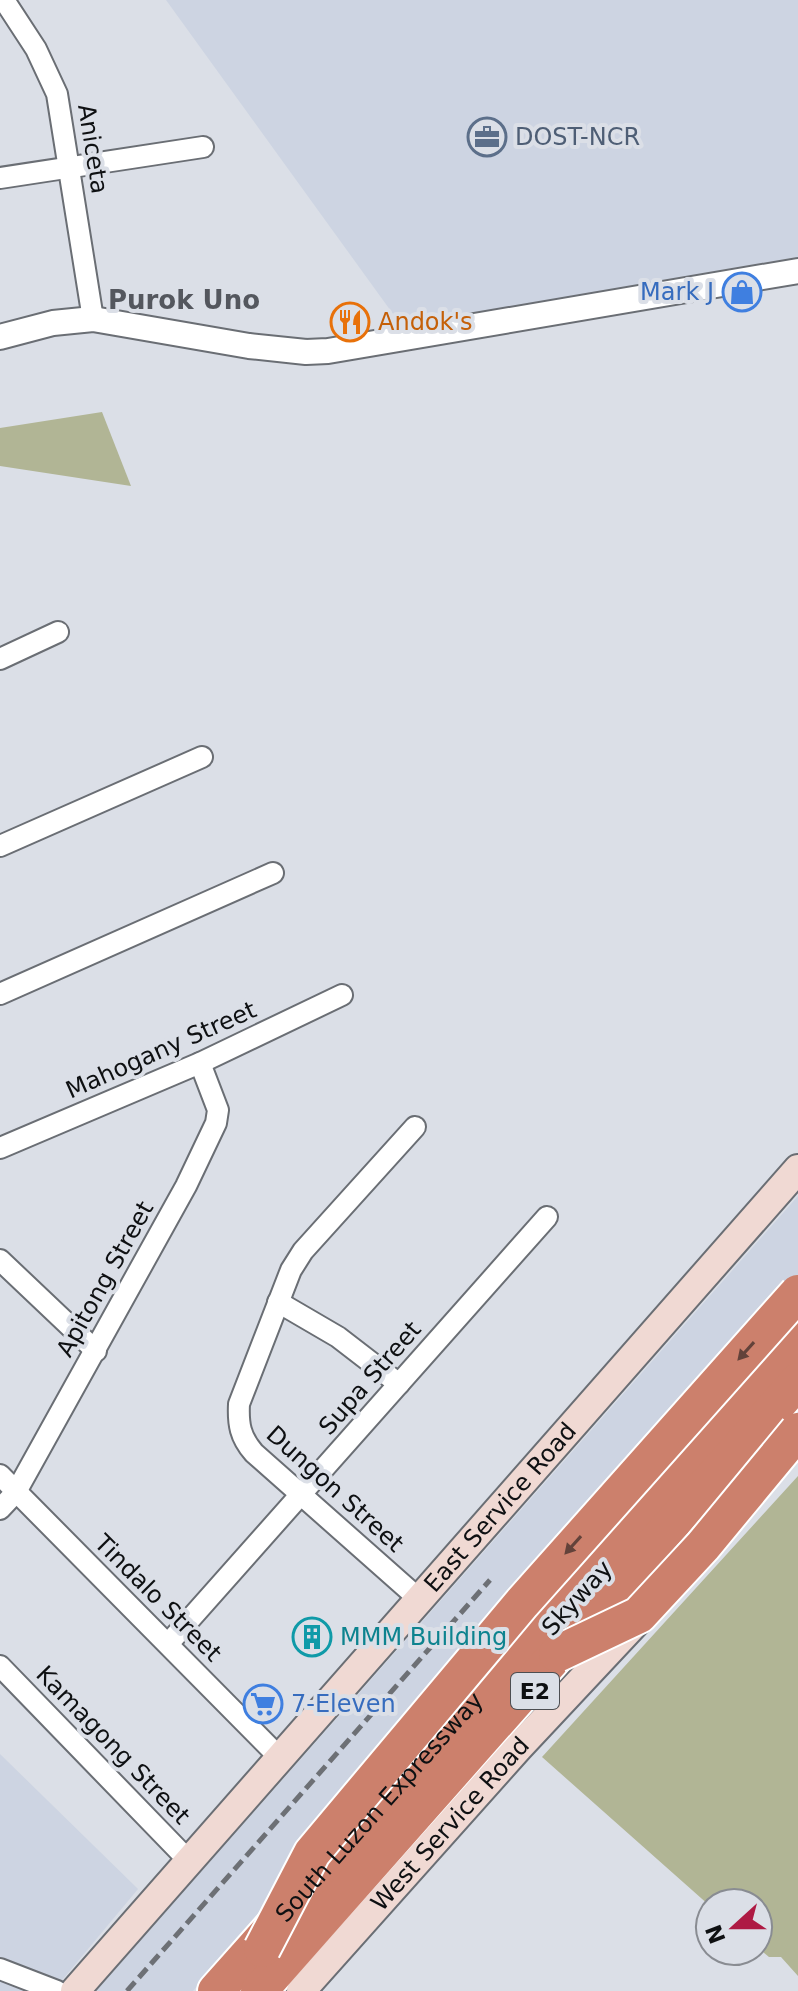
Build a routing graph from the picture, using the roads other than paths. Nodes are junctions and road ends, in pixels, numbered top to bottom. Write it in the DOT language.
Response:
graph roads {
  1 [pos="4,0"];
  2 [pos="203,147"];
  3 [pos="70,167"];
  4 [pos="0,178"];
  5 [pos="798,271"];
  6 [pos="93,319"];
  7 [pos="0,337"];
  8 [pos="58,632"];
  9 [pos="0,659"];
  10 [pos="202,757"];
  11 [pos="0,846"];
  12 [pos="273,873"];
  13 [pos="0,994"];
  14 [pos="342,995"];
  15 [pos="200,1063"];
  16 [pos="415,1127"];
  17 [pos="0,1148"];
  18 [pos="798,1169"];
  19 [pos="547,1217"];
  20 [pos="0,1260"];
  21 [pos="798,1293"];
  22 [pos="278,1302"];
  23 [pos="798,1336"];
  24 [pos="798,1348"];
  25 [pos="96,1351"];
  26 [pos="798,1381"];
  27 [pos="399,1384"];
  28 [pos="798,1392"];
  29 [pos="798,1431"];
  30 [pos="798,1450"];
  31 [pos="0,1475"];
  32 [pos="16,1492"];
  33 [pos="303,1494"];
  34 [pos="0,1509"];
  35 [pos="419,1599"];
  36 [pos="168,1644"];
  37 [pos="557,1654"];
  38 [pos="0,1666"];
  39 [pos="279,1757"];
  40 [pos="188,1860"];
  41 [pos="262,1949"];
  42 [pos="0,1969"];
  43 [pos="57,1991"];
  44 [pos="75,1991"];
  45 [pos="216,1991"];
  46 [pos="226,1991"];
  47 [pos="259,1991"];
  48 [pos="272,1991"];
  49 [pos="301,1991"];
  1 -- 3 [label="street, Aniceta"];
  2 -- 3 [label="street"];
  3 -- 4 [label="street"];
  3 -- 6 [label="street, Aniceta"];
  5 -- 6 [label="street"];
  6 -- 7 [label="street"];
  8 -- 9 [label="street"];
  10 -- 11 [label="street"];
  12 -- 13 [label="street"];
  14 -- 15 [label="street, Mahogany Street"];
  15 -- 17 [label="street, Mahogany Street"];
  15 -- 25 [label="street, Apitong Street"];
  16 -- 22 [label="street, Dungon Street"];
  18 -- 35 [label="main road, East Service Road"];
  19 -- 27 [label="street, Supa Street"];
  20 -- 25 [label="street"];
  21 -- 41 [label="highway, one-way, bridge"];
  22 -- 27 [label="street"];
  22 -- 33 [label="street, Dungon Street"];
  23 -- 45 [label="highway, South Luzon Expressway / E2"];
  24 -- 41 [label="highway, Skyway / E2, bridge"];
  25 -- 32 [label="street, Apitong Street"];
  26 -- 37 [label="highway, Skyway / E2"];
  27 -- 33 [label="street, Supa Street"];
  28 -- 48 [label="highway, South Luzon Expressway / E2"];
  29 -- 37 [label="highway, bridge"];
  30 -- 49 [label="main road, West Service Road"];
  31 -- 32 [label="street, Tindalo Street"];
  32 -- 34 [label="street, Apitong Street"];
  32 -- 36 [label="street, Tindalo Street"];
  33 -- 35 [label="street, Dungon Street"];
  33 -- 36 [label="street, Supa Street"];
  35 -- 39 [label="main road, East Service Road"];
  36 -- 39 [label="street, Tindalo Street"];
  37 -- 47 [label="highway, Skyway / E2"];
  38 -- 40 [label="street, Kamagong Street"];
  39 -- 40 [label="main road, East Service Road"];
  40 -- 44 [label="main road, East Service Road"];
  41 -- 46 [label="highway, Skyway / E2"];
  42 -- 43 [label="street"];
}
